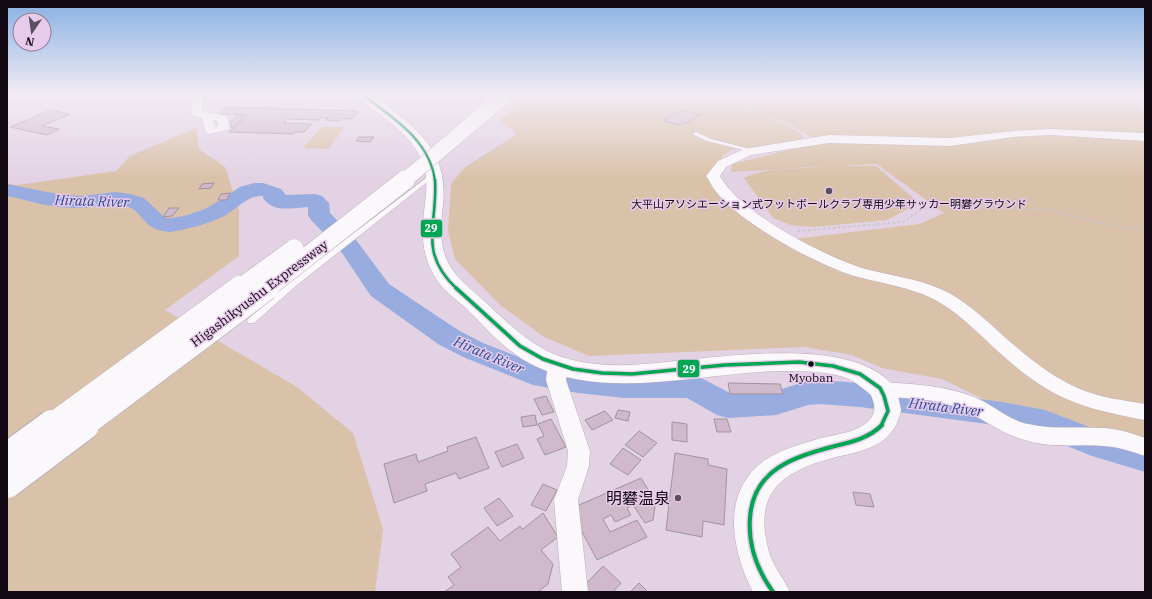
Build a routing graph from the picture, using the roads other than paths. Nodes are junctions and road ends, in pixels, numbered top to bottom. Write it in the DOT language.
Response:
graph roads {
  1 [pos="400,123"];
  2 [pos="461,123"];
  3 [pos="467,123"];
  4 [pos="696,134"];
  5 [pos="1145,137"];
  6 [pos="755,151"];
  7 [pos="434,173"];
  8 [pos="251,321"];
  9 [pos="558,374"];
  10 [pos="884,398"];
  11 [pos="1145,412"];
  12 [pos="1145,447"];
  13 [pos="7,458"];
  14 [pos="7,483"];
  15 [pos="575,592"];
  16 [pos="773,592"];
  1 -- 7 [label="highway"];
  2 -- 13 [label="highway, Higashikyushu Expressway, bridge"];
  3 -- 14 [label="highway, Higashikyushu Expressway, bridge"];
  4 -- 6 [label="lane"];
  5 -- 6 [label="street"];
  6 -- 11 [label="street"];
  7 -- 8 [label="lane"];
  7 -- 9 [label="highway"];
  9 -- 10 [label="highway"];
  9 -- 15 [label="street"];
  10 -- 12 [label="street"];
  10 -- 16 [label="highway"];
}
